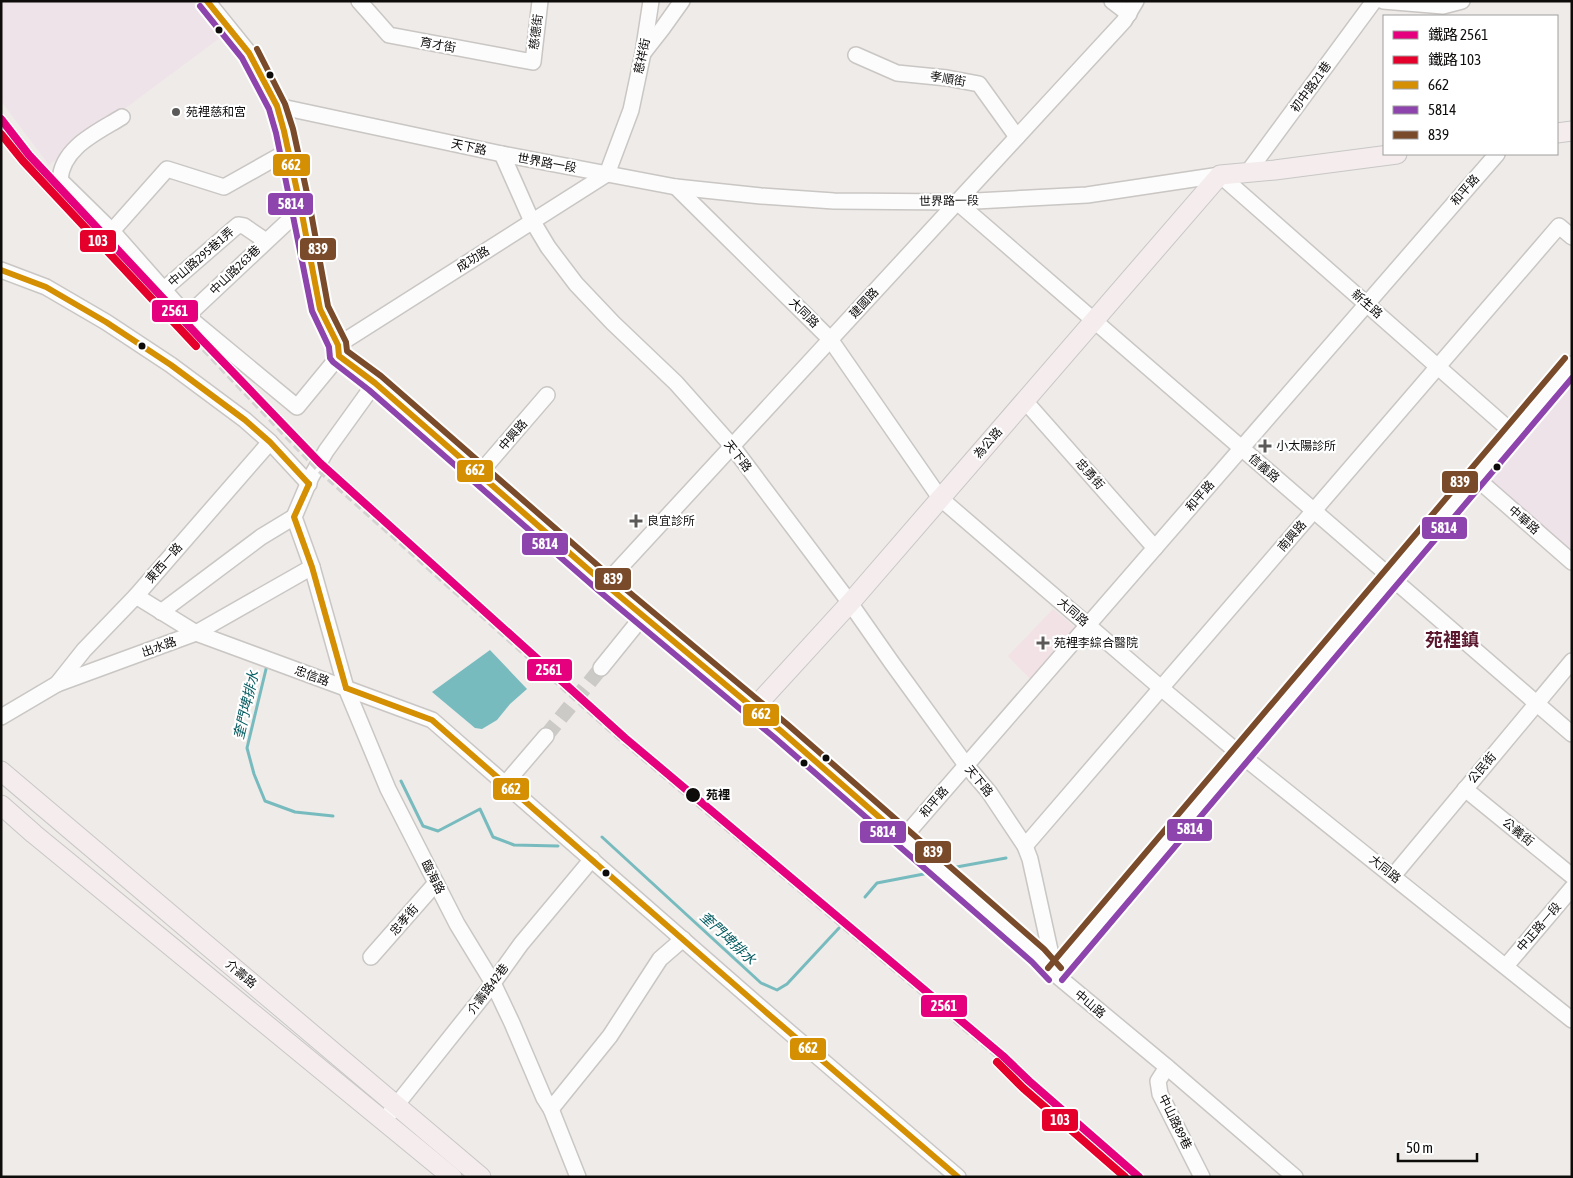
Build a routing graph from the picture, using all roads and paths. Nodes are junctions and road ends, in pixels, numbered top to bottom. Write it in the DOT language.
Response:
graph roads {
  1 [pos="207,1"];
  2 [pos="359,1"];
  3 [pos="540,1"];
  4 [pos="651,1"];
  5 [pos="682,1"];
  6 [pos="1112,1"];
  7 [pos="1374,1"];
  8 [pos="1383,1"];
  9 [pos="1462,1"];
  10 [pos="1130,12"];
  11 [pos="643,53"];
  12 [pos="856,55"];
  13 [pos="533,62"];
  14 [pos="277,106"];
  15 [pos="122,117"];
  16 [pos="1572,131"];
  17 [pos="1558,133"];
  18 [pos="1017,137"];
  19 [pos="288,151"];
  20 [pos="502,154"];
  21 [pos="1389,155"];
  22 [pos="1496,155"];
  23 [pos="1248,172"];
  24 [pos="607,174"];
  25 [pos="1220,176"];
  26 [pos="676,187"];
  27 [pos="957,202"];
  28 [pos="301,209"];
  29 [pos="533,221"];
  30 [pos="112,231"];
  31 [pos="1572,237"];
  32 [pos="266,241"];
  33 [pos="1,270"];
  34 [pos="163,290"];
  35 [pos="1366,304"];
  36 [pos="187,316"];
  37 [pos="1094,321"];
  38 [pos="830,339"];
  39 [pos="339,350"];
  40 [pos="1572,364"];
  41 [pos="1438,367"];
  42 [pos="375,383"];
  43 [pos="547,395"];
  44 [pos="1025,401"];
  45 [pos="1513,433"];
  46 [pos="270,442"];
  47 [pos="732,446"];
  48 [pos="1241,448"];
  49 [pos="480,474"];
  50 [pos="1476,478"];
  51 [pos="309,484"];
  52 [pos="940,498"];
  53 [pos="1313,511"];
  54 [pos="294,516"];
  55 [pos="1155,548"];
  56 [pos="1572,562"];
  57 [pos="312,567"];
  58 [pos="1391,578"];
  59 [pos="605,584"];
  60 [pos="136,596"];
  61 [pos="850,603"];
  62 [pos="161,612"];
  63 [pos="643,616"];
  64 [pos="1088,625"];
  65 [pos="196,633"];
  66 [pos="1572,661"];
  67 [pos="601,668"];
  68 [pos="58,684"];
  69 [pos="346,688"];
  70 [pos="1160,688"];
  71 [pos="1536,703"];
  72 [pos="754,708"];
  73 [pos="1,717"];
  74 [pos="1572,734"];
  75 [pos="546,736"];
  76 [pos="1241,755"];
  77 [pos="966,765"];
  78 [pos="1,771"];
  79 [pos="505,784"];
  80 [pos="1465,789"];
  81 [pos="1,805"];
  82 [pos="903,838"];
  83 [pos="1024,846"];
  84 [pos="592,859"];
  85 [pos="1393,876"];
  86 [pos="1572,876"];
  87 [pos="436,883"];
  88 [pos="1572,888"];
  89 [pos="683,939"];
  90 [pos="371,957"];
  91 [pos="1506,966"];
  92 [pos="1055,974"];
  93 [pos="493,983"];
  94 [pos="1572,1020"];
  95 [pos="1167,1067"];
  96 [pos="551,1109"];
  97 [pos="390,1113"];
  98 [pos="452,1177"];
  99 [pos="481,1177"];
  100 [pos="578,1177"];
  101 [pos="958,1177"];
  102 [pos="1202,1177"];
  103 [pos="1295,1177"];
  1 -- 14 [label="street, 中山路"];
  2 -- 13 [label="street, 育才街"];
  3 -- 13 [label="street, 慈德街"];
  4 -- 11 [label="street, 慈祥街"];
  5 -- 11 [label="street"];
  6 -- 10 [label="street"];
  7 -- 23 [label="street, 初中路21巷"];
  8 -- 9 [label="street"];
  10 -- 18 [label="street, 建國路"];
  11 -- 24 [label="street, 慈祥街"];
  12 -- 18 [label="street, 孝順街"];
  14 -- 19 [label="street, 中山路"];
  14 -- 20 [label="street, 天下路"];
  15 -- 30 [label="street"];
  16 -- 17 [label="main road"];
  18 -- 27 [label="street, 建國路"];
  19 -- 28 [label="street, 中山路"];
  19 -- 30 [label="street"];
  20 -- 24 [label="street, 世界路一段"];
  20 -- 29 [label="street, 天下路"];
  21 -- 23 [label="main road, 世界路一段"];
  22 -- 35 [label="street, 和平路"];
  23 -- 25 [label="main road, 世界路一段"];
  24 -- 26 [label="street, 世界路一段"];
  24 -- 29 [label="street, 成功路"];
  25 -- 27 [label="street, 世界路一段"];
  25 -- 35 [label="street, 新生路"];
  25 -- 37 [label="main road, 為公路"];
  26 -- 27 [label="street, 世界路一段"];
  26 -- 38 [label="street, 大同路"];
  27 -- 37 [label="street, 信義路"];
  27 -- 38 [label="street, 建國路"];
  28 -- 32 [label="street, 中山路263巷"];
  28 -- 39 [label="street, 中山路"];
  29 -- 39 [label="street, 成功路"];
  29 -- 47 [label="street, 天下路"];
  30 -- 34 [label="street"];
  31 -- 41 [label="street, 南興路"];
  32 -- 34 [label="street, 中山路295巷1弄"];
  32 -- 36 [label="street, 中山路263巷"];
  33 -- 46 [label="street"];
  34 -- 36 [label="street"];
  35 -- 41 [label="street, 新生路"];
  35 -- 48 [label="street, 和平路"];
  36 -- 39 [label="street, 成功路"];
  37 -- 44 [label="main road, 為公路"];
  37 -- 48 [label="street, 信義路"];
  38 -- 47 [label="street, 建國路"];
  38 -- 52 [label="street, 大同路"];
  39 -- 42 [label="street, 中山路"];
  40 -- 45 [label="street"];
  41 -- 45 [label="street, 新生路"];
  41 -- 53 [label="street, 南興路"];
  42 -- 49 [label="street, 中山路"];
  42 -- 51 [label="street"];
  43 -- 49 [label="street, 中興路"];
  44 -- 52 [label="main road, 為公路"];
  44 -- 55 [label="street, 忠勇街"];
  45 -- 50 [label="street"];
  46 -- 51 [label="street"];
  46 -- 60 [label="street, 東西一路"];
  47 -- 59 [label="street, 建國路"];
  47 -- 61 [label="street, 天下路"];
  48 -- 53 [label="street, 信義路"];
  48 -- 55 [label="street, 和平路"];
  49 -- 59 [label="street, 中山路"];
  50 -- 56 [label="street, 中華路"];
  50 -- 58 [label="street"];
  51 -- 54 [label="street"];
  52 -- 61 [label="main road, 為公路"];
  52 -- 64 [label="street, 大同路"];
  53 -- 58 [label="street, 信義路"];
  53 -- 70 [label="street, 南興路"];
  54 -- 57 [label="street, 臨海路"];
  54 -- 62 [label="street"];
  55 -- 64 [label="street, 和平路"];
  57 -- 65 [label="street, 出水路"];
  57 -- 69 [label="street, 臨海路"];
  58 -- 71 [label="street, 信義路"];
  58 -- 76 [label="street"];
  59 -- 63 [label="street, 中山路"];
  60 -- 62 [label="street, 忠信路"];
  60 -- 68 [label="street, 東西一路"];
  61 -- 72 [label="main road, 為公路"];
  61 -- 77 [label="street, 天下路"];
  62 -- 65 [label="street, 忠信路"];
  63 -- 67 [label="street"];
  63 -- 72 [label="street, 中山路"];
  64 -- 70 [label="street, 大同路"];
  64 -- 77 [label="street, 和平路"];
  65 -- 68 [label="street, 出水路"];
  65 -- 69 [label="street, 忠信路"];
  66 -- 71 [label="street, 公民街"];
  68 -- 73 [label="street, 出水路"];
  69 -- 79 [label="street, 忠信路"];
  69 -- 87 [label="street, 臨海路"];
  70 -- 76 [label="street, 大同路"];
  70 -- 83 [label="street, 南興路"];
  71 -- 74 [label="street, 信義路"];
  71 -- 80 [label="street, 公民街"];
  72 -- 82 [label="street, 中山路"];
  75 -- 79 [label="street"];
  76 -- 85 [label="street, 大同路"];
  76 -- 92 [label="street"];
  77 -- 82 [label="street, 和平路"];
  77 -- 83 [label="street, 天下路"];
  78 -- 97 [label="main road, 介壽路"];
  79 -- 84 [label="street, 忠信路"];
  80 -- 85 [label="street, 公民街"];
  80 -- 86 [label="street, 公義街"];
  81 -- 97 [label="main road, 介壽路"];
  82 -- 92 [label="street, 中山路"];
  83 -- 92 [label="street, 天下路"];
  84 -- 89 [label="street, 忠信路"];
  84 -- 93 [label="street, 介壽路42巷"];
  85 -- 91 [label="street, 大同路"];
  87 -- 90 [label="street, 忠孝街"];
  87 -- 93 [label="street, 臨海路"];
  88 -- 91 [label="street, 中正路一段"];
  89 -- 96 [label="street"];
  89 -- 101 [label="street, 忠信路"];
  91 -- 94 [label="street, 大同路"];
  92 -- 95 [label="street, 中山路"];
  93 -- 96 [label="street, 臨海路"];
  93 -- 97 [label="street, 介壽路42巷"];
  95 -- 102 [label="street, 中山路89巷"];
  95 -- 103 [label="street, 中山路"];
  96 -- 100 [label="street, 臨海路"];
  97 -- 98 [label="main road, 介壽路"];
  97 -- 99 [label="main road, 介壽路"];
}
